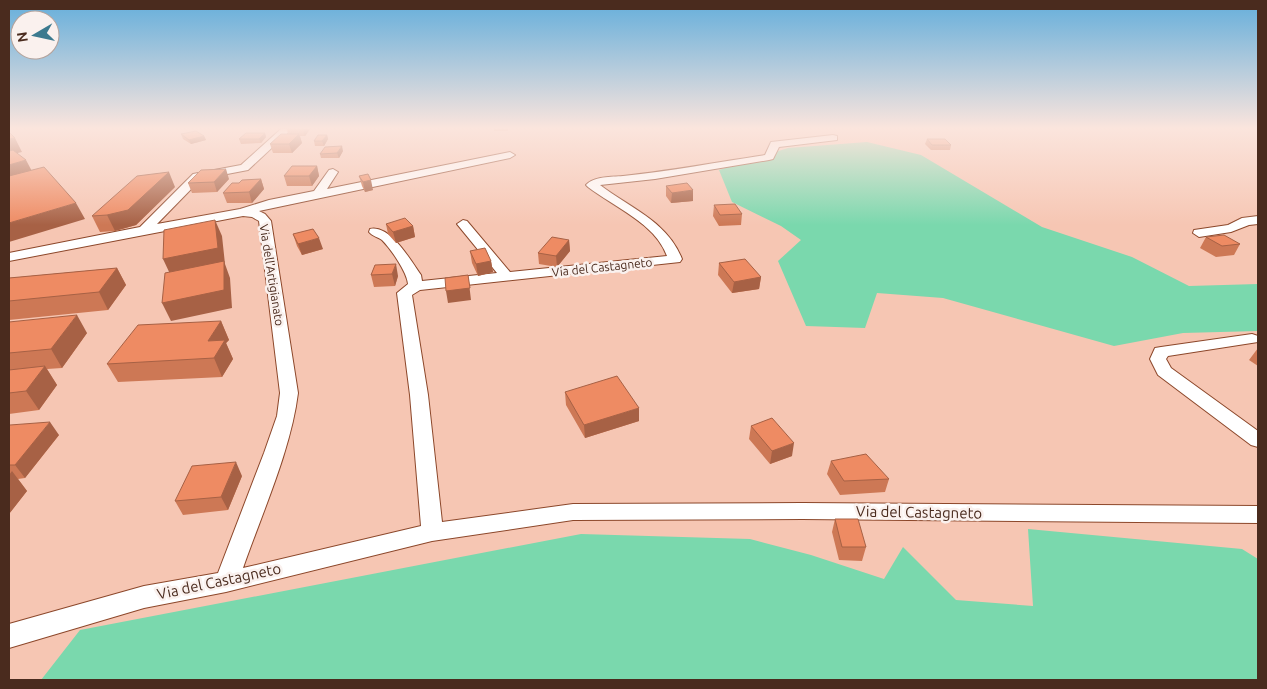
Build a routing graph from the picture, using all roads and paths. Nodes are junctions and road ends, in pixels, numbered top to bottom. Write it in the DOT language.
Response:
graph roads {
  1 [pos="252,161"];
  2 [pos="480,161"];
  3 [pos="744,161"];
  4 [pos="333,172"];
  5 [pos="318,194"];
  6 [pos="243,212"];
  7 [pos="1258,220"];
  8 [pos="463,224"];
  9 [pos="144,230"];
  10 [pos="375,232"];
  11 [pos="1200,233"];
  12 [pos="9,257"];
  13 [pos="504,277"];
  14 [pos="416,286"];
  15 [pos="1252,339"];
  16 [pos="1258,440"];
  17 [pos="1258,515"];
  18 [pos="432,532"];
  19 [pos="226,582"];
  20 [pos="9,636"];
  1 -- 9 [label="street"];
  2 -- 5 [label="lane"];
  3 -- 13 [label="street, Via del Castagneto"];
  4 -- 5 [label="street"];
  5 -- 6 [label="lane"];
  6 -- 9 [label="street"];
  6 -- 19 [label="street, Via dell'Artigianato"];
  7 -- 11 [label="street"];
  8 -- 13 [label="street"];
  9 -- 12 [label="street"];
  10 -- 14 [label="street"];
  13 -- 14 [label="street, Via del Castagneto"];
  14 -- 18 [label="street"];
  15 -- 16 [label="street"];
  17 -- 18 [label="street, Via del Castagneto"];
  18 -- 19 [label="street, Via del Castagneto"];
  19 -- 20 [label="street, Via del Castagneto"];
}
